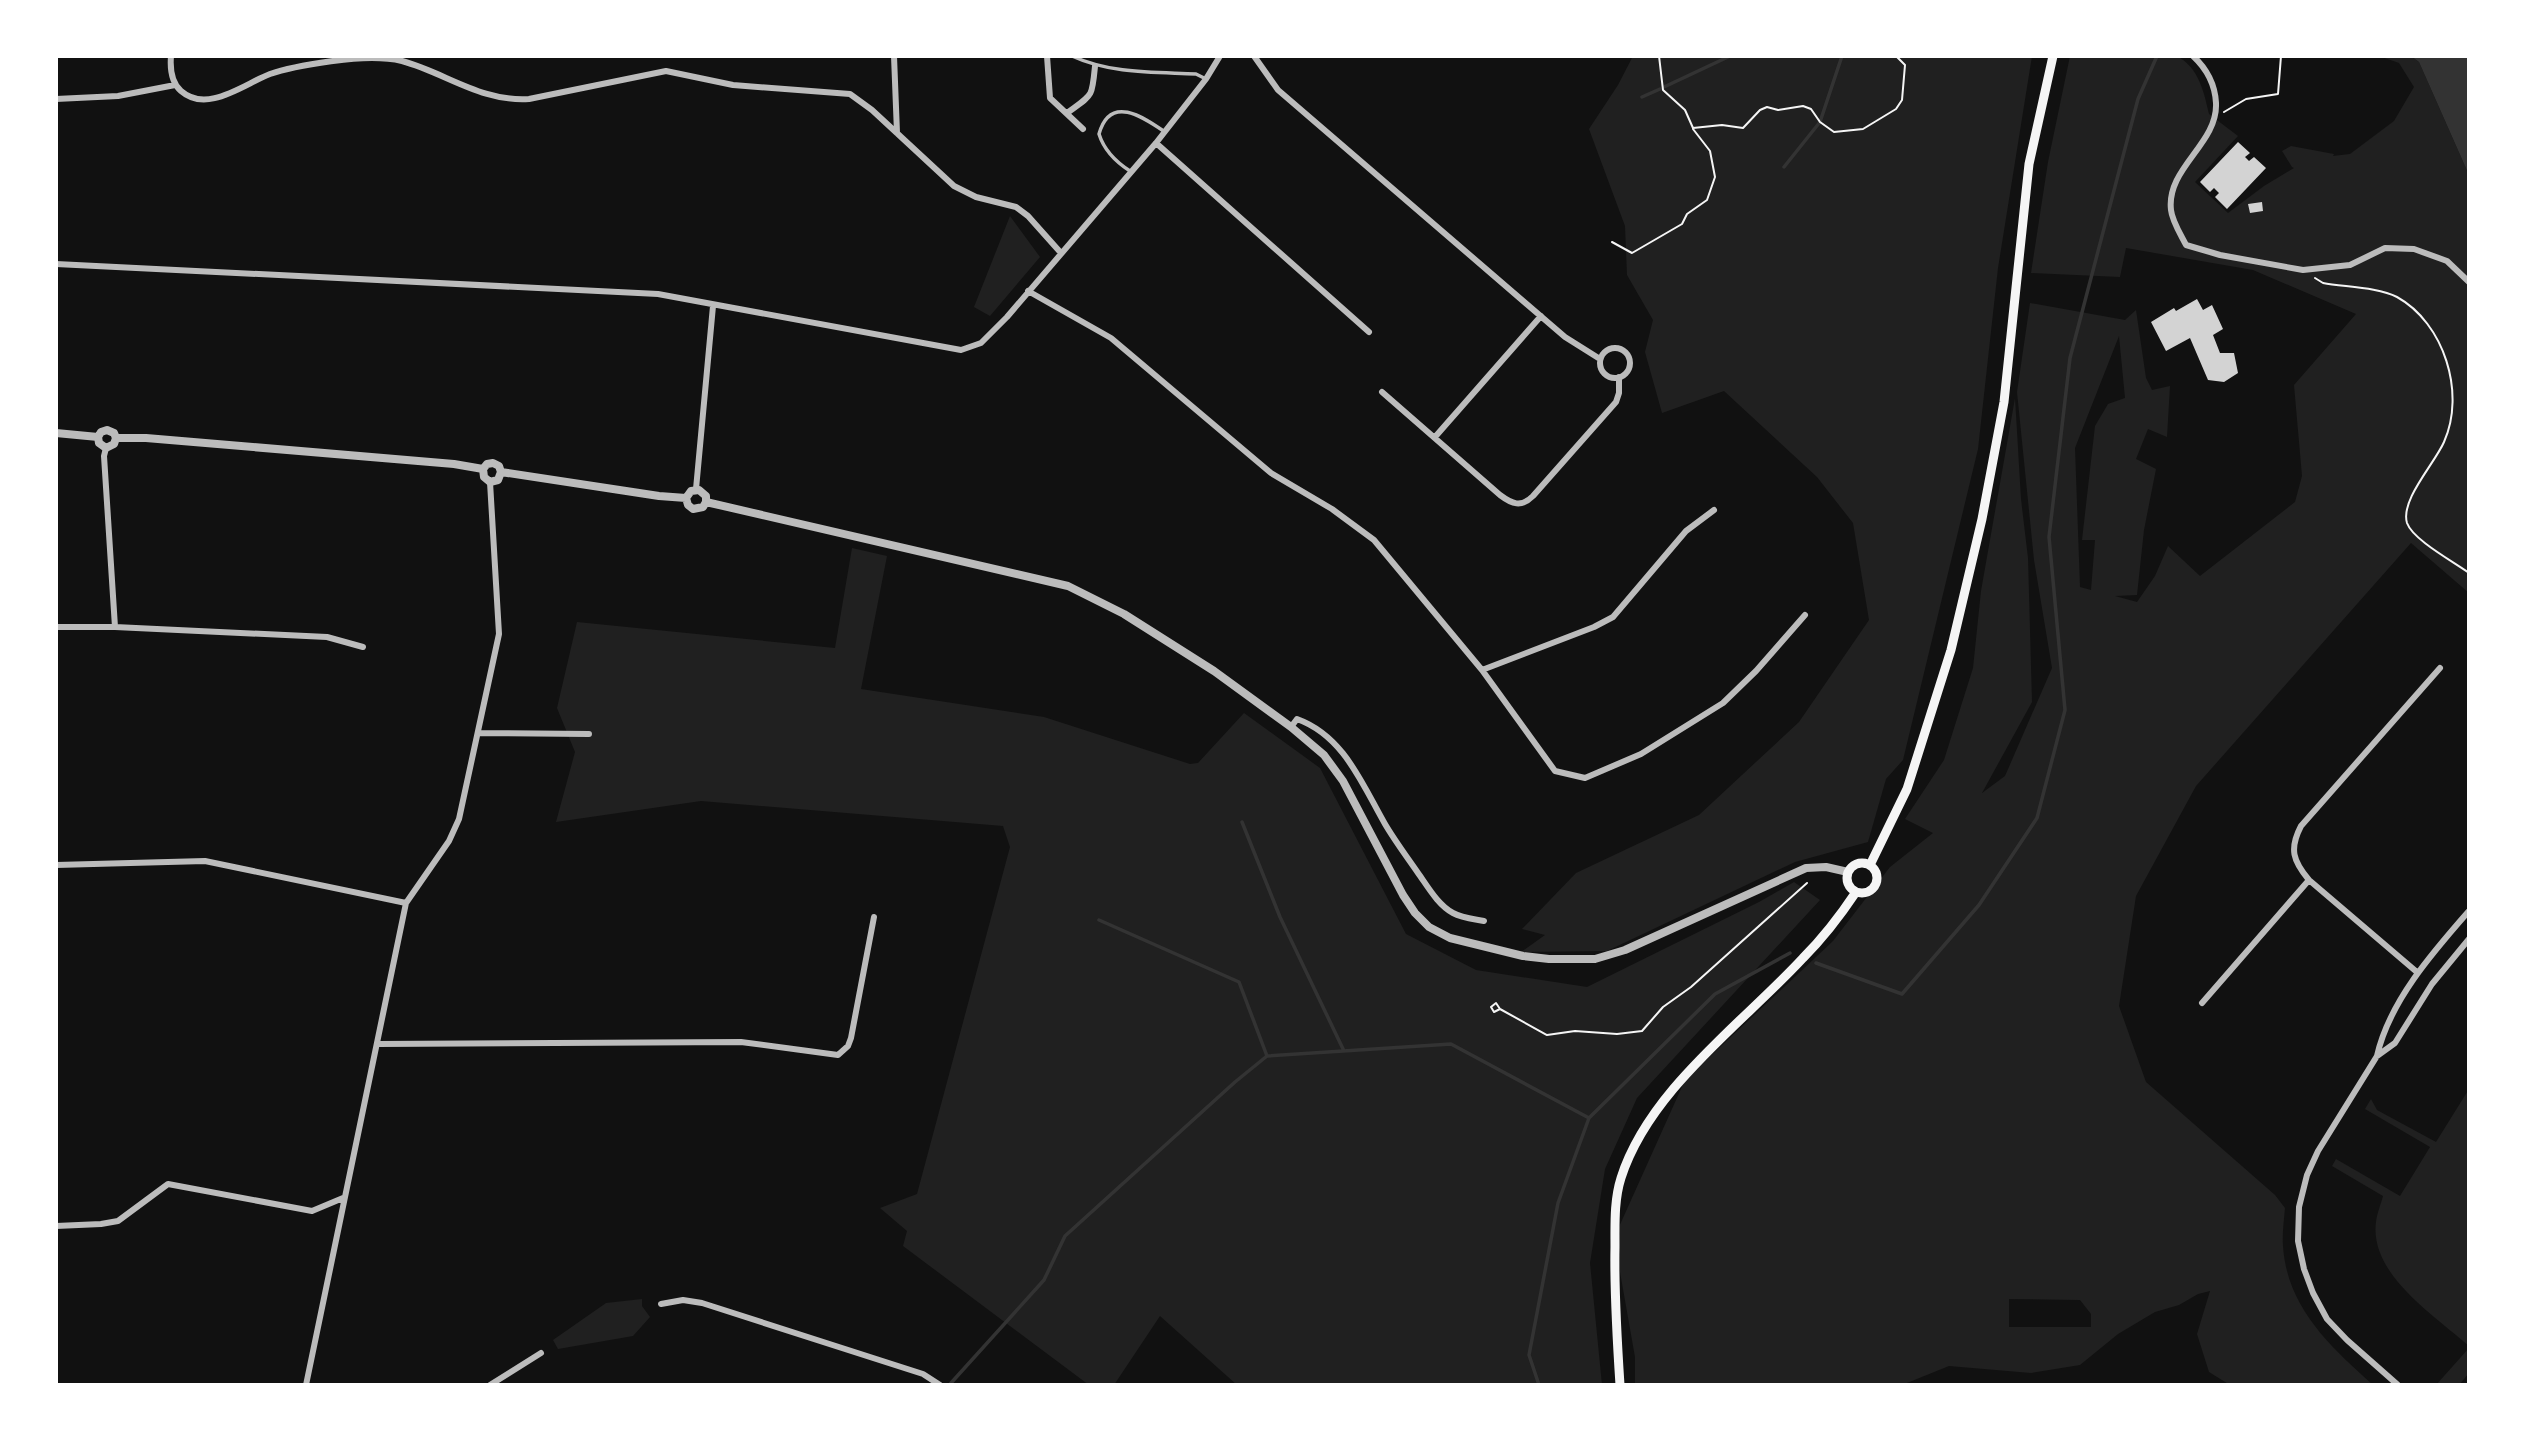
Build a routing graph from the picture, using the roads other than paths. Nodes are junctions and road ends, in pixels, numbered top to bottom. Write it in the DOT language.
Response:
graph roads {
  1 [pos="171,56"];
  2 [pos="894,56"];
  3 [pos="1047,56"];
  4 [pos="1072,56"];
  5 [pos="1220,56"];
  6 [pos="1254,56"];
  7 [pos="2053,56"];
  8 [pos="2193,56"];
  9 [pos="1095,66"];
  10 [pos="1206,79"];
  11 [pos="175,85"];
  12 [pos="56,99"];
  13 [pos="1067,113"];
  14 [pos="1083,129"];
  15 [pos="897,132"];
  16 [pos="1165,132"];
  17 [pos="1156,143"];
  18 [pos="1132,172"];
  19 [pos="1061,253"];
  20 [pos="56,264"];
  21 [pos="2469,282"];
  22 [pos="1028,291"];
  23 [pos="713,306"];
  24 [pos="1541,316"];
  25 [pos="1369,332"];
  26 [pos="1600,359"];
  27 [pos="1619,377"];
  28 [pos="1382,392"];
  29 [pos="56,433"];
  30 [pos="98,437"];
  31 [pos="1434,437"];
  32 [pos="116,439"];
  33 [pos="106,448"];
  34 [pos="483,469"];
  35 [pos="501,472"];
  36 [pos="490,482"];
  37 [pos="696,489"];
  38 [pos="686,498"];
  39 [pos="706,502"];
  40 [pos="1714,510"];
  41 [pos="1805,615"];
  42 [pos="56,627"];
  43 [pos="115,627"];
  44 [pos="363,647"];
  45 [pos="2440,667"];
  46 [pos="1482,670"];
  47 [pos="1291,727"];
  48 [pos="479,733"];
  49 [pos="589,734"];
  50 [pos="56,865"];
  51 [pos="1870,865"];
  52 [pos="1848,872"];
  53 [pos="2309,880"];
  54 [pos="1856,892"];
  55 [pos="407,903"];
  56 [pos="2469,911"];
  57 [pos="874,916"];
  58 [pos="1484,920"];
  59 [pos="2469,939"];
  60 [pos="2418,973"];
  61 [pos="2202,1003"];
  62 [pos="379,1044"];
  63 [pos="2377,1056"];
  64 [pos="344,1198"];
  65 [pos="56,1226"];
  66 [pos="660,1304"];
  67 [pos="541,1353"];
  68 [pos="306,1385"];
  69 [pos="491,1385"];
  70 [pos="940,1385"];
  71 [pos="1620,1385"];
  72 [pos="2398,1385"];
  1 -- 11 [label="street"];
  2 -- 15 [label="street"];
  3 -- 13 [label="street"];
  4 -- 9 [label="lane"];
  5 -- 10 [label="street"];
  6 -- 24 [label="street"];
  7 -- 51 [label="main road"];
  8 -- 21 [label="street"];
  9 -- 10 [label="lane"];
  9 -- 13 [label="street"];
  10 -- 16 [label="street"];
  11 -- 12 [label="street"];
  11 -- 15 [label="street"];
  13 -- 14 [label="street"];
  15 -- 19 [label="street"];
  16 -- 17 [label="street"];
  16 -- 18 [label="lane"];
  17 -- 18 [label="street"];
  17 -- 25 [label="street"];
  18 -- 19 [label="street"];
  19 -- 22 [label="street"];
  20 -- 23 [label="street"];
  22 -- 23 [label="street"];
  22 -- 46 [label="street"];
  23 -- 37 [label="street"];
  24 -- 26 [label="street"];
  24 -- 31 [label="street"];
  26 -- 27 [label="street"];
  26 -- 27 [label="street"];
  27 -- 31 [label="street"];
  28 -- 31 [label="street"];
  29 -- 30 [label="street"];
  30 -- 32 [label="street"];
  30 -- 33 [label="street"];
  32 -- 33 [label="street"];
  32 -- 34 [label="street"];
  33 -- 43 [label="street"];
  34 -- 35 [label="street"];
  34 -- 36 [label="street"];
  35 -- 36 [label="street"];
  35 -- 38 [label="street"];
  36 -- 48 [label="street"];
  37 -- 38 [label="street"];
  37 -- 39 [label="street"];
  38 -- 39 [label="street"];
  39 -- 47 [label="street"];
  40 -- 46 [label="street"];
  41 -- 46 [label="street"];
  42 -- 43 [label="street"];
  43 -- 44 [label="street"];
  45 -- 53 [label="street"];
  47 -- 52 [label="street"];
  47 -- 58 [label="street"];
  48 -- 49 [label="street"];
  48 -- 55 [label="street"];
  50 -- 55 [label="street"];
  51 -- 52 [label="main road"];
  51 -- 54 [label="main road"];
  52 -- 54 [label="main road"];
  53 -- 60 [label="street"];
  53 -- 61 [label="street"];
  54 -- 71 [label="main road"];
  55 -- 62 [label="street"];
  56 -- 60 [label="street"];
  57 -- 62 [label="street"];
  59 -- 63 [label="street"];
  60 -- 63 [label="street"];
  62 -- 64 [label="street"];
  63 -- 72 [label="street"];
  64 -- 65 [label="street"];
  64 -- 68 [label="street"];
  66 -- 70 [label="street"];
  67 -- 69 [label="street"];
}
